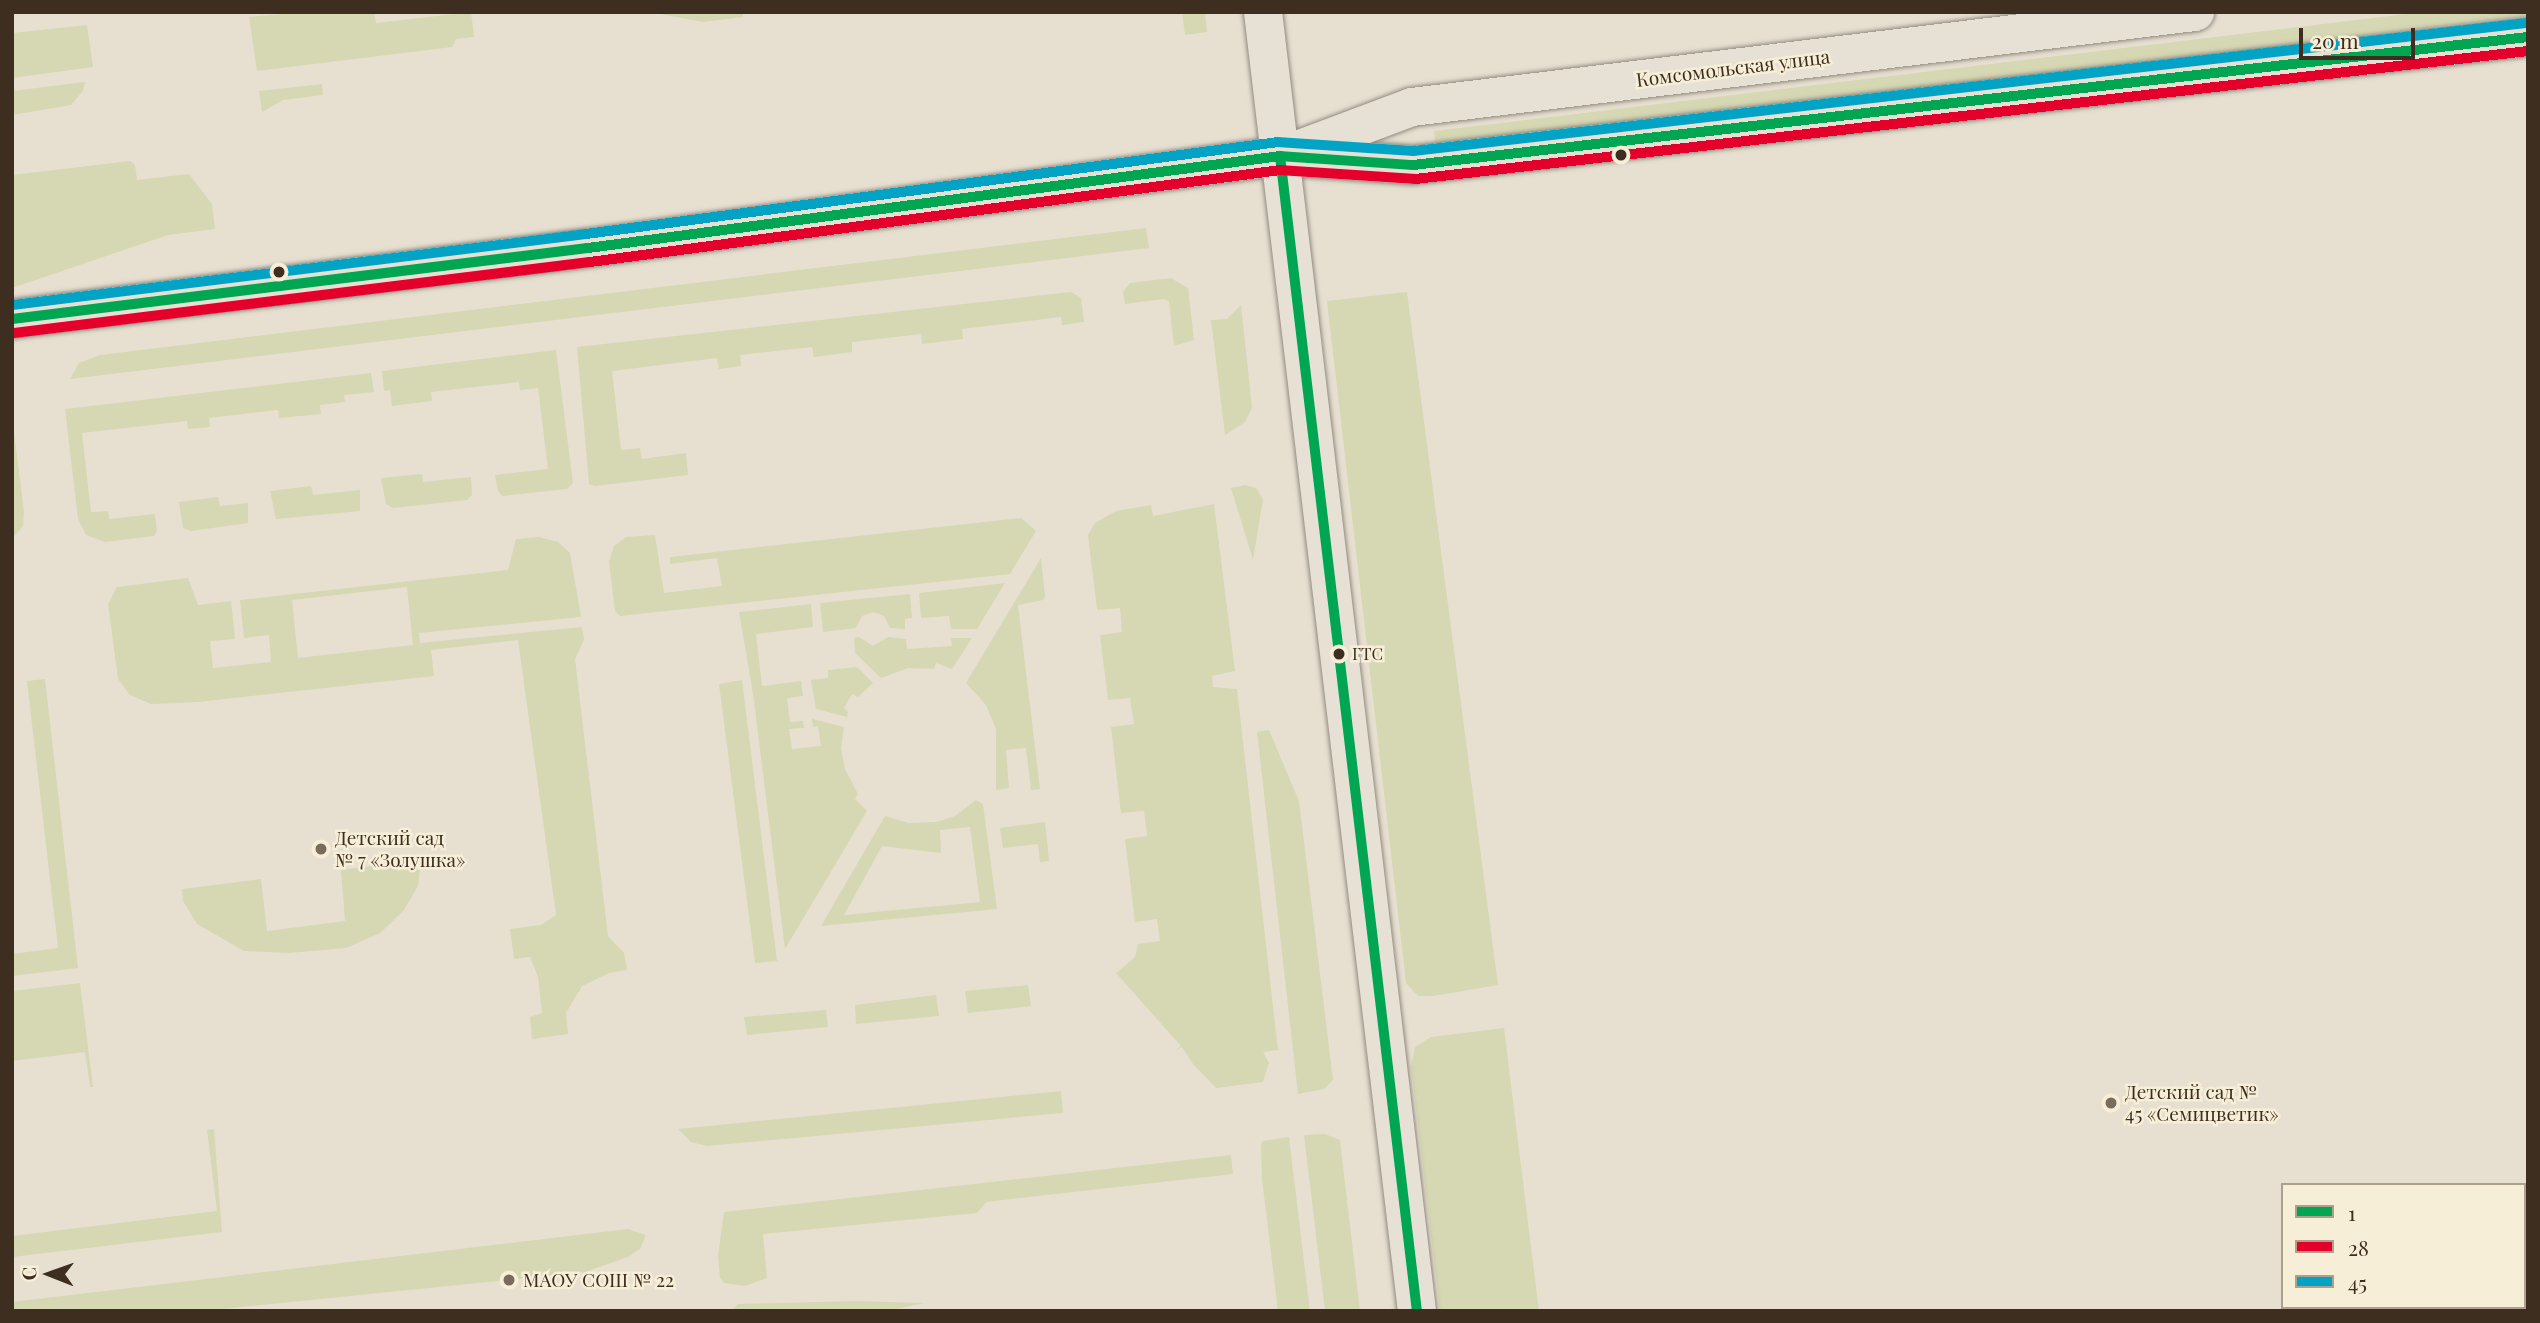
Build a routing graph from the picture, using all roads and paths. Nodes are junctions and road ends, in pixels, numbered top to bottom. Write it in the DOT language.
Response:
graph roads {
  1 [pos="1263,12"];
  2 [pos="2195,12"];
  3 [pos="2528,37"];
  4 [pos="1280,156"];
  5 [pos="12,319"];
  6 [pos="1417,1311"];
  1 -- 4 [label="main road"];
  2 -- 4 [label="main road, Комсомольская улица"];
  3 -- 4 [label="main road, Комсомольская улица"];
  4 -- 5 [label="main road, Комсомольская улица"];
  4 -- 6 [label="main road"];
}
